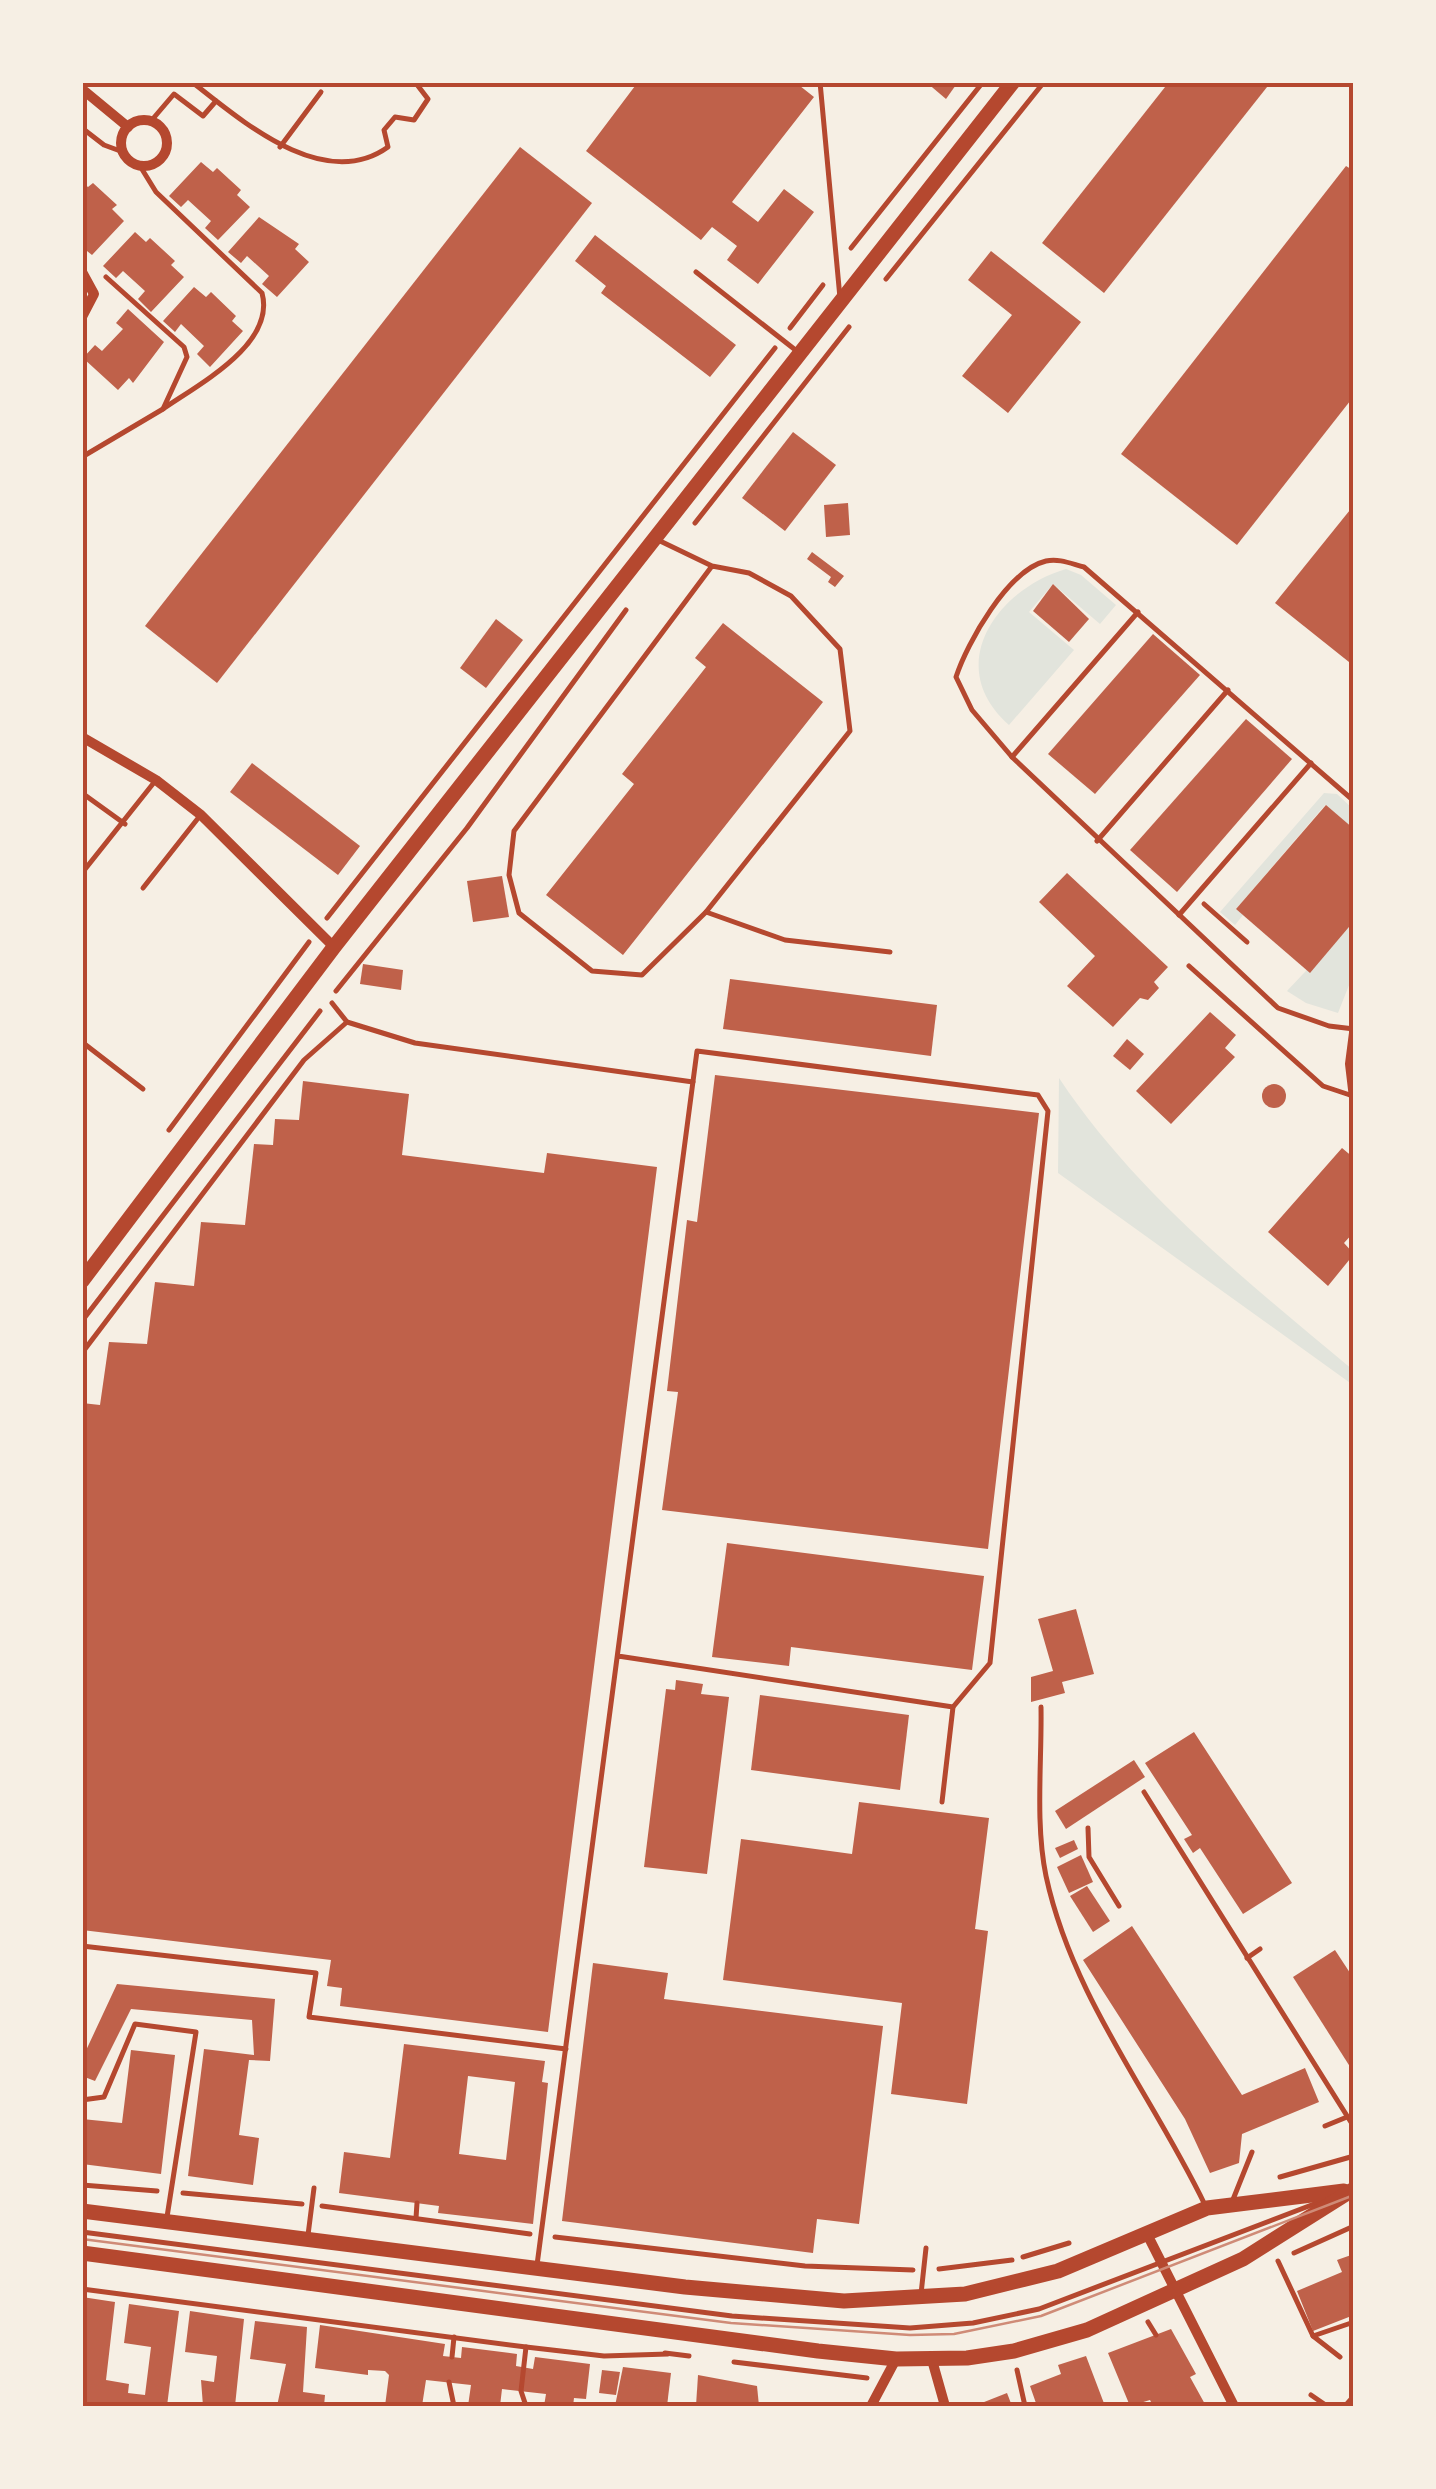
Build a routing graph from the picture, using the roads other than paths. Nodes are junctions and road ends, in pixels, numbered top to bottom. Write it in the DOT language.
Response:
graph roads {
  1 [pos="820,82"];
  2 [pos="1013,82"];
  3 [pos="82,90"];
  4 [pos="128,127"];
  5 [pos="82,128"];
  6 [pos="123,152"];
  7 [pos="82,272"];
  8 [pos="696,272"];
  9 [pos="840,300"];
  10 [pos="82,318"];
  11 [pos="800,354"];
  12 [pos="655,538"];
  13 [pos="712,566"];
  14 [pos="1138,612"];
  15 [pos="1228,690"];
  16 [pos="82,737"];
  17 [pos="1012,757"];
  18 [pos="1312,763"];
  19 [pos="156,780"];
  20 [pos="82,793"];
  21 [pos="1354,801"];
  22 [pos="200,814"];
  23 [pos="125,824"];
  24 [pos="1097,841"];
  25 [pos="82,873"];
  26 [pos="143,888"];
  27 [pos="706,912"];
  28 [pos="1178,916"];
  29 [pos="334,948"];
  30 [pos="890,952"];
  31 [pos="1188,966"];
  32 [pos="332,1003"];
  33 [pos="347,1022"];
  34 [pos="1354,1031"];
  35 [pos="82,1042"];
  36 [pos="693,1082"];
  37 [pos="143,1088"];
  38 [pos="1353,1097"];
  39 [pos="84,1277"];
  40 [pos="82,1353"];
  41 [pos="618,1656"];
  42 [pos="1041,1707"];
  43 [pos="953,1708"];
  44 [pos="1144,1792"];
  45 [pos="942,1802"];
  46 [pos="1088,1828"];
  47 [pos="1177,1845"];
  48 [pos="1168,1850"];
  49 [pos="1118,1906"];
  50 [pos="82,1946"];
  51 [pos="1260,1949"];
  52 [pos="1247,1958"];
  53 [pos="566,2048"];
  54 [pos="82,2100"];
  55 [pos="1347,2117"];
  56 [pos="1325,2126"];
  57 [pos="1354,2127"];
  58 [pos="1252,2152"];
  59 [pos="314,2188"];
  60 [pos="1351,2190"];
  61 [pos="1232,2204"];
  62 [pos="1206,2208"];
  63 [pos="82,2210"];
  64 [pos="166,2220"];
  65 [pos="82,2232"];
  66 [pos="1146,2234"];
  67 [pos="307,2240"];
  68 [pos="926,2248"];
  69 [pos="82,2253"];
  70 [pos="1161,2264"];
  71 [pos="537,2268"];
  72 [pos="1174,2291"];
  73 [pos="920,2298"];
  74 [pos="896,2359"];
  75 [pos="932,2360"];
  76 [pos="871,2406"];
  77 [pos="945,2406"];
  78 [pos="1234,2406"];
  1 -- 9 [label="lane"];
  2 -- 9 [label="main road"];
  3 -- 4 [label="street"];
  4 -- 6 [label="street"];
  4 -- 6 [label="street"];
  5 -- 6 [label="lane"];
  7 -- 10 [label="street"];
  8 -- 11 [label="lane"];
  9 -- 11 [label="main road"];
  11 -- 12 [label="main road"];
  12 -- 13 [label="lane"];
  12 -- 29 [label="main road"];
  13 -- 27 [label="lane"];
  13 -- 27 [label="lane"];
  14 -- 15 [label="lane"];
  14 -- 17 [label="lane"];
  14 -- 17 [label="lane"];
  15 -- 18 [label="lane"];
  15 -- 24 [label="lane"];
  16 -- 19 [label="street"];
  17 -- 24 [label="lane"];
  18 -- 21 [label="lane"];
  18 -- 28 [label="lane"];
  19 -- 22 [label="street"];
  19 -- 23 [label="lane"];
  20 -- 23 [label="lane"];
  22 -- 26 [label="lane"];
  22 -- 29 [label="street"];
  23 -- 25 [label="lane"];
  24 -- 28 [label="lane"];
  27 -- 30 [label="lane"];
  28 -- 34 [label="lane"];
  29 -- 39 [label="main road"];
  31 -- 38 [label="lane"];
  32 -- 33 [label="lane"];
  33 -- 36 [label="lane"];
  33 -- 40 [label="lane"];
  34 -- 38 [label="street"];
  35 -- 37 [label="lane"];
  36 -- 41 [label="lane"];
  36 -- 43 [label="lane"];
  41 -- 43 [label="lane"];
  41 -- 53 [label="lane"];
  42 -- 62 [label="lane"];
  43 -- 45 [label="lane"];
  44 -- 47 [label="lane"];
  46 -- 49 [label="lane"];
  47 -- 48 [label="lane"];
  47 -- 52 [label="lane"];
  50 -- 53 [label="lane"];
  51 -- 52 [label="lane"];
  52 -- 55 [label="lane"];
  53 -- 71 [label="lane"];
  54 -- 64 [label="lane"];
  55 -- 56 [label="lane"];
  55 -- 57 [label="lane"];
  58 -- 61 [label="lane"];
  59 -- 67 [label="lane"];
  60 -- 61 [label="main road"];
  60 -- 70 [label="lane"];
  60 -- 72 [label="main road"];
  61 -- 62 [label="main road"];
  62 -- 66 [label="main road"];
  63 -- 64 [label="main road"];
  64 -- 67 [label="main road"];
  65 -- 70 [label="lane"];
  66 -- 70 [label="street"];
  66 -- 73 [label="main road"];
  67 -- 71 [label="main road"];
  68 -- 73 [label="lane"];
  69 -- 74 [label="main road"];
  70 -- 72 [label="street"];
  71 -- 73 [label="main road"];
  72 -- 75 [label="main road"];
  72 -- 78 [label="street"];
  74 -- 75 [label="main road"];
  74 -- 76 [label="street"];
  75 -- 77 [label="street"];
}
